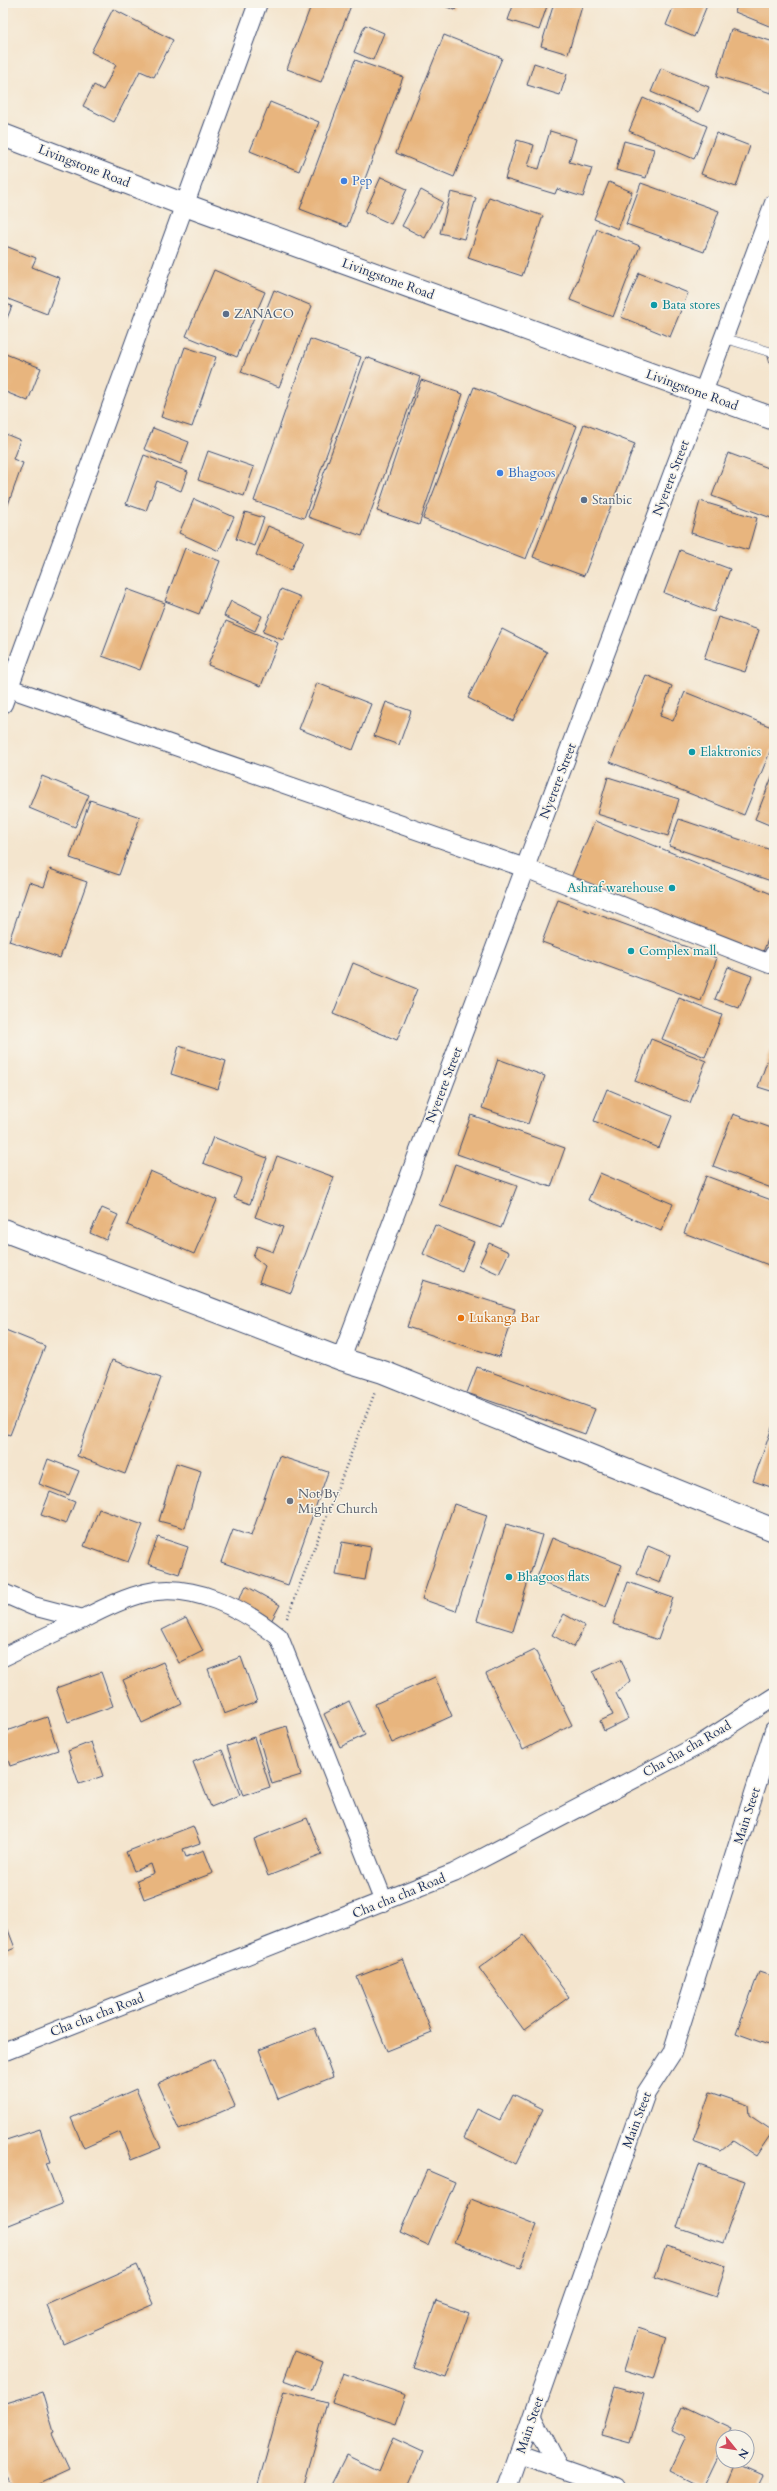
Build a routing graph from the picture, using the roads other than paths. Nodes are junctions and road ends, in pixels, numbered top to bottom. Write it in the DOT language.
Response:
graph roads {
  1 [pos="258,3"];
  2 [pos="3,135"];
  3 [pos="774,203"];
  4 [pos="186,205"];
  5 [pos="724,338"];
  6 [pos="774,353"];
  7 [pos="703,394"];
  8 [pos="774,420"];
  9 [pos="6,696"];
  10 [pos="525,868"];
  11 [pos="773,961"];
  12 [pos="3,1230"];
  13 [pos="341,1359"];
  14 [pos="774,1530"];
  15 [pos="3,1593"];
  16 [pos="83,1619"];
  17 [pos="3,1657"];
  18 [pos="774,1698"];
  19 [pos="774,1730"];
  20 [pos="384,1902"];
  21 [pos="3,2052"];
  22 [pos="533,2417"];
  23 [pos="519,2454"];
  24 [pos="560,2468"];
  25 [pos="508,2488"];
  26 [pos="616,2488"];
  1 -- 4 [label="street"];
  2 -- 4 [label="main road, Livingstone Road"];
  3 -- 5 [label="street, Nyerere Street"];
  4 -- 7 [label="main road, Livingstone Road"];
  4 -- 9 [label="street"];
  5 -- 6 [label="lane"];
  5 -- 7 [label="street, Nyerere Street"];
  7 -- 8 [label="main road, Livingstone Road"];
  7 -- 10 [label="street, Nyerere Street"];
  9 -- 10 [label="street"];
  10 -- 11 [label="street"];
  10 -- 13 [label="street, Nyerere Street"];
  12 -- 13 [label="main road"];
  13 -- 14 [label="main road"];
  15 -- 16 [label="street"];
  16 -- 17 [label="street"];
  16 -- 20 [label="street"];
  18 -- 20 [label="street, Cha cha cha Road"];
  19 -- 22 [label="street, Main Steet"];
  20 -- 21 [label="street, Cha cha cha Road"];
  22 -- 23 [label="street, Main Steet"];
  22 -- 24 [label="street"];
  23 -- 24 [label="street"];
  23 -- 25 [label="street, Main Steet"];
  24 -- 26 [label="street"];
}
